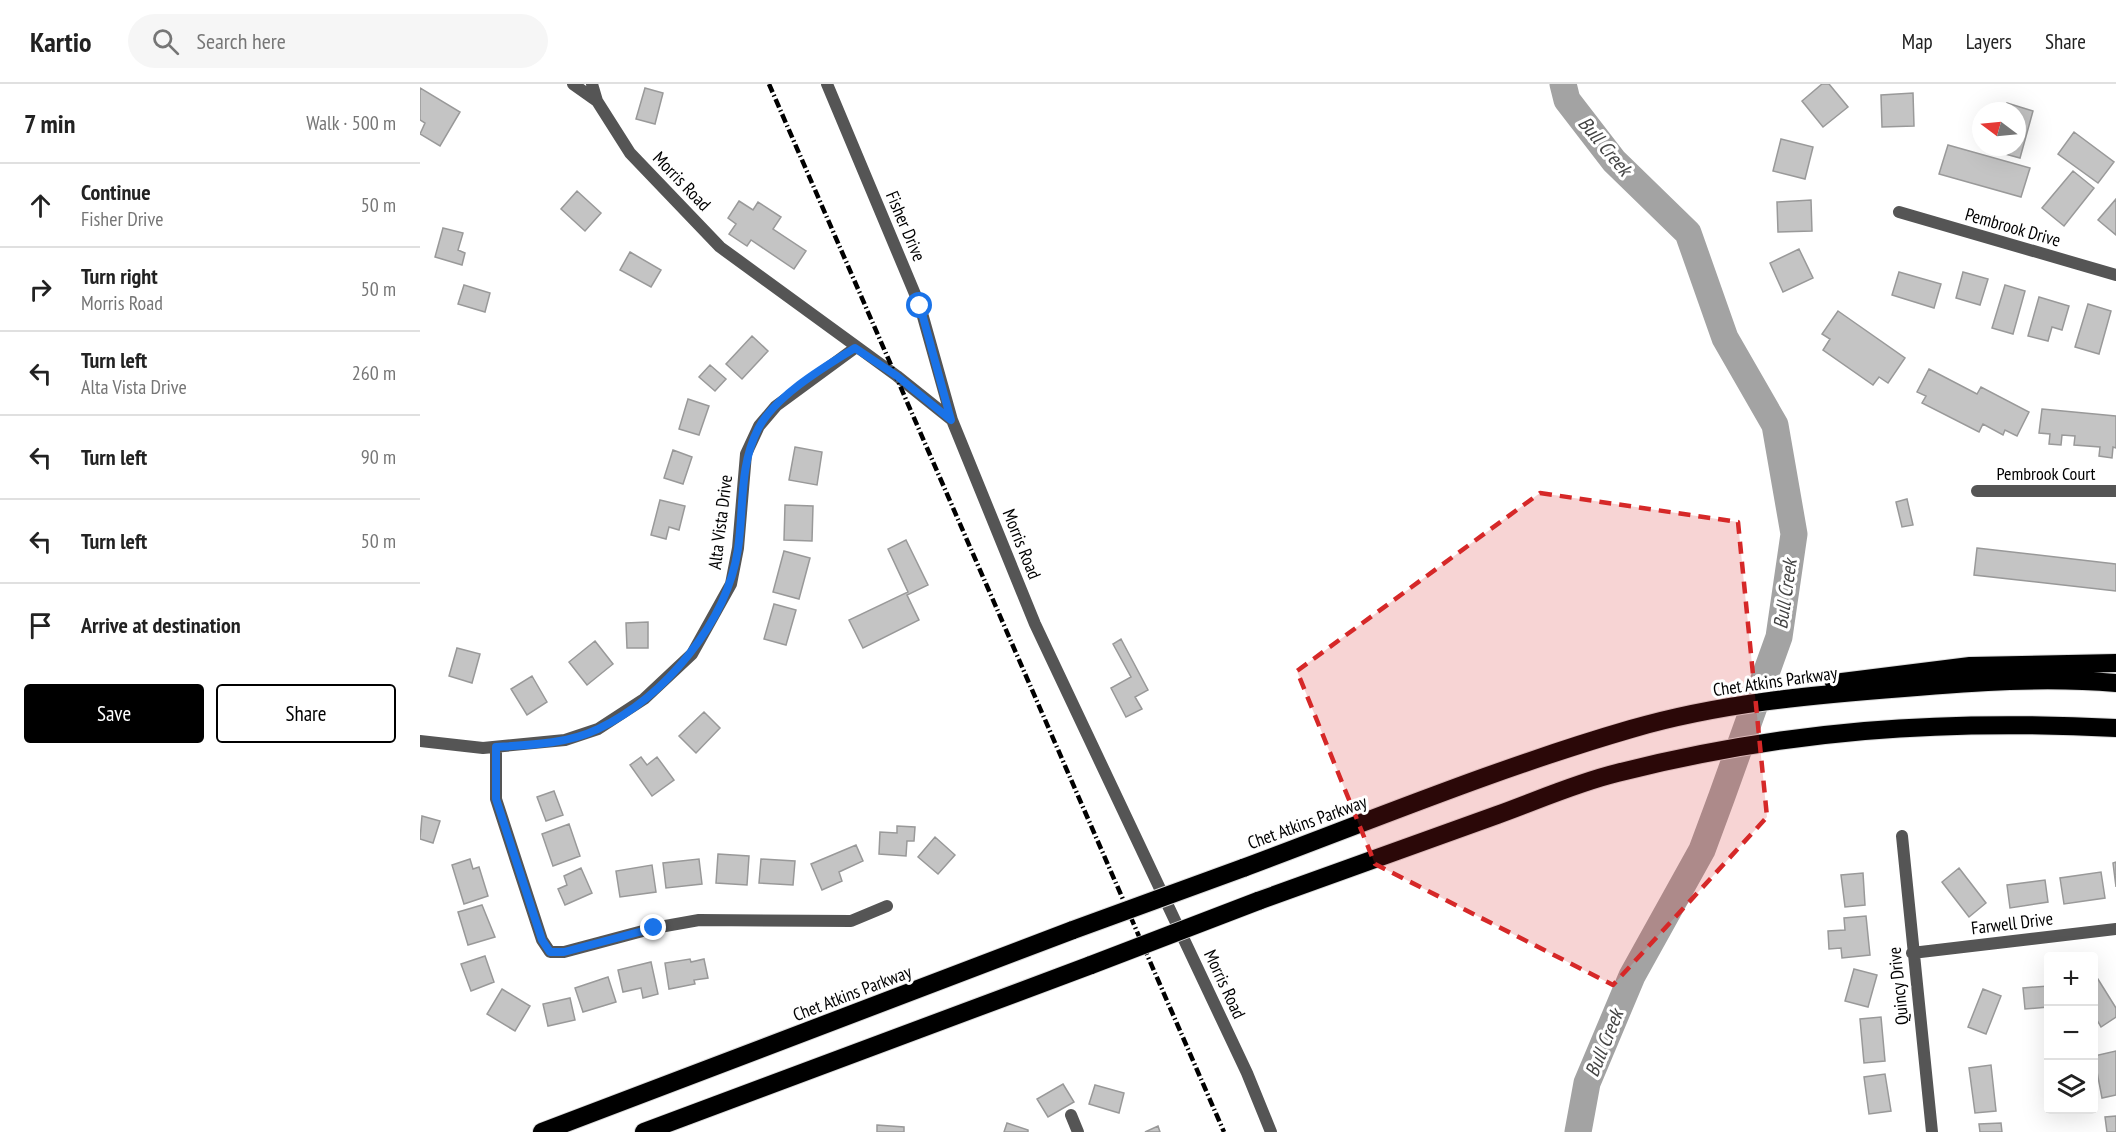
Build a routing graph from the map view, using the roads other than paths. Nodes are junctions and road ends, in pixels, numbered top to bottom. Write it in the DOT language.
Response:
graph roads {
  1 [pos="573,84"];
  2 [pos="592,84"];
  3 [pos="827,84"];
  4 [pos="597,101"];
  5 [pos="1899,212"];
  6 [pos="2116,275"];
  7 [pos="855,348"];
  8 [pos="951,420"];
  9 [pos="1977,491"];
  10 [pos="2116,491"];
  11 [pos="2116,663"];
  12 [pos="2116,683"];
  13 [pos="1868,684"];
  14 [pos="2116,728"];
  15 [pos="420,741"];
  16 [pos="496,747"];
  17 [pos="1902,836"];
  18 [pos="886,906"];
  19 [pos="2116,929"];
  20 [pos="1912,953"];
  21 [pos="1071,1115"];
  22 [pos="542,1132"];
  23 [pos="644,1132"];
  24 [pos="1078,1132"];
  25 [pos="1271,1132"];
  26 [pos="1932,1132"];
  1 -- 4 [label="street"];
  2 -- 4 [label="street, Morris Road"];
  3 -- 8 [label="street, Fisher Drive"];
  4 -- 7 [label="street, Morris Road"];
  5 -- 6 [label="street, Pembrook Drive"];
  7 -- 8 [label="street, Morris Road"];
  7 -- 16 [label="street, Alta Vista Drive"];
  8 -- 25 [label="street, Morris Road"];
  9 -- 10 [label="street, Pembrook Court"];
  11 -- 13 [label="highway"];
  12 -- 13 [label="highway, Chet Atkins Parkway"];
  13 -- 22 [label="highway, Chet Atkins Parkway, bridge"];
  14 -- 23 [label="highway, bridge"];
  15 -- 16 [label="street, Alta Vista Drive"];
  16 -- 18 [label="street"];
  17 -- 20 [label="street, Quincy Drive"];
  19 -- 20 [label="street, Farwell Drive"];
  20 -- 26 [label="street, Quincy Drive"];
  21 -- 24 [label="street"];
}
